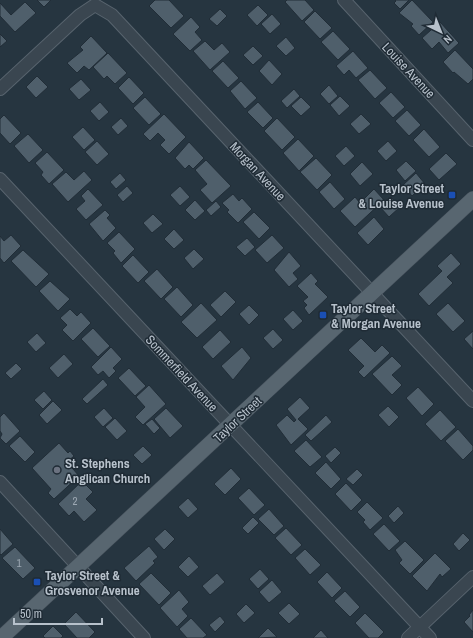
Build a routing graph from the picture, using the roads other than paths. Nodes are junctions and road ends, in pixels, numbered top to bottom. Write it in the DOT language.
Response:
graph roads {
  1 [pos="344,0"];
  2 [pos="0,89"];
  3 [pos="473,140"];
  4 [pos="0,178"];
  5 [pos="473,199"];
  6 [pos="372,293"];
  7 [pos="473,401"];
  8 [pos="231,425"];
  9 [pos="0,482"];
  10 [pos="78,566"];
  11 [pos="473,577"];
  12 [pos="420,627"];
  13 [pos="1,638"];
  14 [pos="144,638"];
  15 [pos="408,638"];
  16 [pos="430,638"];
  1 -- 3 [label="street, Louise Avenue"];
  2 -- 6 [label="street, Morgan Avenue"];
  4 -- 8 [label="street, Sommerfield Avenue"];
  5 -- 6 [label="main road, Taylor Street"];
  6 -- 7 [label="street, Morgan Avenue"];
  6 -- 8 [label="main road, Taylor Street"];
  8 -- 10 [label="main road, Taylor Street"];
  8 -- 12 [label="street, Sommerfield Avenue"];
  9 -- 10 [label="street"];
  10 -- 13 [label="main road, Taylor Street"];
  10 -- 14 [label="street"];
  11 -- 12 [label="street"];
  12 -- 15 [label="street"];
  12 -- 16 [label="street, Sommerfield Avenue"];
}
